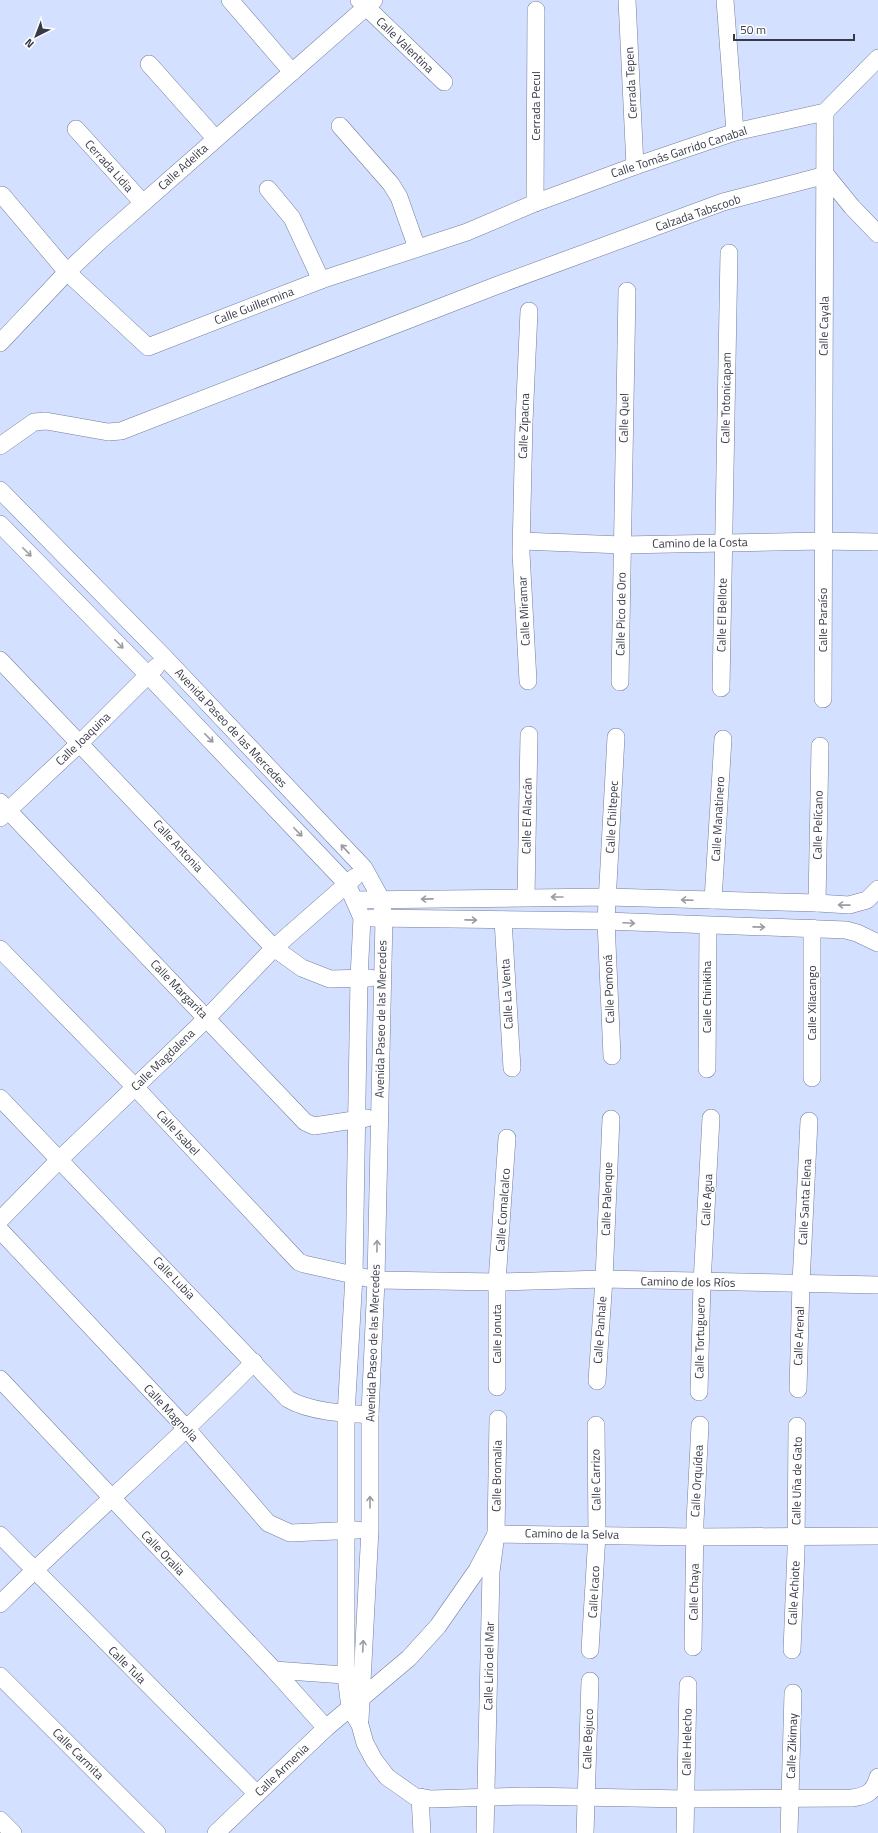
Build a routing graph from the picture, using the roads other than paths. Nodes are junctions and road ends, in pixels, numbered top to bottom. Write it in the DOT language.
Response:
graph roads {
  1 [pos="230,0"];
  2 [pos="627,0"];
  3 [pos="725,0"];
  4 [pos="366,3"];
  5 [pos="536,10"];
  6 [pos="878,58"];
  7 [pos="149,64"];
  8 [pos="292,72"];
  9 [pos="444,82"];
  10 [pos="824,112"];
  11 [pos="340,126"];
  12 [pos="76,129"];
  13 [pos="735,132"];
  14 [pos="215,138"];
  15 [pos="635,166"];
  16 [pos="826,175"];
  17 [pos="268,189"];
  18 [pos="2,195"];
  19 [pos="143,203"];
  20 [pos="535,203"];
  21 [pos="466,232"];
  22 [pos="878,234"];
  23 [pos="417,248"];
  24 [pos="729,252"];
  25 [pos="67,272"];
  26 [pos="321,280"];
  27 [pos="627,291"];
  28 [pos="529,312"];
  29 [pos="1,340"];
  30 [pos="0,446"];
  31 [pos="0,490"];
  32 [pos="0,524"];
  33 [pos="822,541"];
  34 [pos="522,542"];
  35 [pos="878,542"];
  36 [pos="722,543"];
  37 [pos="622,545"];
  38 [pos="165,658"];
  39 [pos="0,660"];
  40 [pos="148,675"];
  41 [pos="528,681"];
  42 [pos="620,682"];
  43 [pos="721,688"];
  44 [pos="823,699"];
  45 [pos="529,734"];
  46 [pos="616,737"];
  47 [pos="723,739"];
  48 [pos="80,743"];
  49 [pos="820,746"];
  50 [pos="3,810"];
  51 [pos="364,868"];
  52 [pos="347,884"];
  53 [pos="878,889"];
  54 [pos="526,897"];
  55 [pos="608,897"];
  56 [pos="355,900"];
  57 [pos="381,900"];
  58 [pos="713,900"];
  59 [pos="817,903"];
  60 [pos="362,918"];
  61 [pos="384,918"];
  62 [pos="503,920"];
  63 [pos="606,922"];
  64 [pos="708,926"];
  65 [pos="812,928"];
  66 [pos="878,943"];
  67 [pos="274,948"];
  68 [pos="0,949"];
  69 [pos="359,978"];
  70 [pos="382,978"];
  71 [pos="206,1019"];
  72 [pos="612,1056"];
  73 [pos="512,1068"];
  74 [pos="707,1069"];
  75 [pos="812,1078"];
  76 [pos="135,1087"];
  77 [pos="0,1098"];
  78 [pos="379,1117"];
  79 [pos="611,1118"];
  80 [pos="711,1118"];
  81 [pos="357,1120"];
  82 [pos="809,1121"];
  83 [pos="507,1138"];
  84 [pos="60,1159"];
  85 [pos="0,1220"];
  86 [pos="0,1230"];
  87 [pos="354,1276"];
  88 [pos="376,1280"];
  89 [pos="604,1280"];
  90 [pos="497,1282"];
  91 [pos="702,1283"];
  92 [pos="801,1284"];
  93 [pos="878,1285"];
  94 [pos="254,1362"];
  95 [pos="0,1379"];
  96 [pos="597,1381"];
  97 [pos="497,1387"];
  98 [pos="798,1390"];
  99 [pos="699,1392"];
  100 [pos="370,1414"];
  101 [pos="346,1415"];
  102 [pos="498,1418"];
  103 [pos="596,1425"];
  104 [pos="700,1425"];
  105 [pos="797,1426"];
  106 [pos="187,1429"];
  107 [pos="110,1498"];
  108 [pos="370,1529"];
  109 [pos="346,1530"];
  110 [pos="496,1534"];
  111 [pos="597,1534"];
  112 [pos="0,1535"];
  113 [pos="796,1536"];
  114 [pos="878,1536"];
  115 [pos="695,1537"];
  116 [pos="33,1571"];
  117 [pos="0,1604"];
  118 [pos="693,1647"];
  119 [pos="590,1650"];
  120 [pos="792,1650"];
  121 [pos="274,1670"];
  122 [pos="0,1676"];
  123 [pos="354,1676"];
  124 [pos="590,1681"];
  125 [pos="688,1685"];
  126 [pos="793,1693"];
  127 [pos="355,1704"];
  128 [pos="326,1728"];
  129 [pos="878,1777"];
  130 [pos="257,1794"];
  131 [pos="420,1797"];
  132 [pos="586,1797"];
  133 [pos="484,1798"];
  134 [pos="686,1799"];
  135 [pos="790,1799"];
  136 [pos="0,1820"];
  137 [pos="13,1833"];
  138 [pos="157,1833"];
  139 [pos="216,1833"];
  140 [pos="422,1833"];
  141 [pos="484,1833"];
  142 [pos="585,1833"];
  143 [pos="686,1833"];
  144 [pos="789,1833"];
  1 -- 8 [label="street"];
  2 -- 15 [label="street, Cerrada Tepen"];
  3 -- 13 [label="street"];
  4 -- 8 [label="street, Calle Adelita"];
  4 -- 9 [label="street, Calle Valentina"];
  5 -- 20 [label="street, Cerrada Pecul"];
  6 -- 10 [label="street"];
  7 -- 14 [label="street"];
  8 -- 14 [label="street, Calle Adelita"];
  10 -- 13 [label="street, Calle Tomás Garrido Canabal"];
  10 -- 16 [label="street, Calle Cayala"];
  11 -- 23 [label="street"];
  12 -- 19 [label="street, Cerrada Lidia"];
  13 -- 15 [label="street, Calle Tomás Garrido Canabal"];
  14 -- 19 [label="street, Calle Adelita"];
  15 -- 20 [label="street, Calle Tomás Garrido Canabal"];
  16 -- 22 [label="street"];
  16 -- 30 [label="street, Calzada Tabscoob"];
  16 -- 33 [label="street, Calle Cayala"];
  17 -- 26 [label="street"];
  18 -- 25 [label="street"];
  19 -- 25 [label="street, Calle Adelita"];
  20 -- 21 [label="street, Calle Tomás Garrido Canabal"];
  21 -- 23 [label="street, Calle Guillermina"];
  23 -- 26 [label="street, Calle Guillermina"];
  24 -- 36 [label="street, Calle Totonicapam"];
  25 -- 26 [label="street, Calle Guillermina"];
  25 -- 29 [label="street, Calle Adelita"];
  27 -- 37 [label="street, Calle Quel"];
  28 -- 34 [label="street, Calle Zipacna"];
  31 -- 38 [label="street, Avenida Paseo de las Mercedes"];
  32 -- 40 [label="street, Avenida Paseo de las Mercedes, one-way"];
  33 -- 35 [label="street, Camino de la Costa"];
  33 -- 36 [label="street, Camino de la Costa"];
  33 -- 44 [label="street, Calle Paraíso"];
  34 -- 37 [label="street, Camino de la Costa"];
  34 -- 41 [label="street, Calle Miramar"];
  36 -- 37 [label="street, Camino de la Costa"];
  36 -- 43 [label="street, Calle El Bellote"];
  37 -- 42 [label="street, Calle Pico de Oro"];
  38 -- 40 [label="street, Calle Joaquina"];
  51 -- 38 [label="street, Avenida Paseo de las Mercedes, one-way"];
  39 -- 48 [label="street, Calle Antonia"];
  40 -- 48 [label="street, Calle Joaquina"];
  40 -- 52 [label="street, Avenida Paseo de las Mercedes, one-way"];
  45 -- 54 [label="street, Calle El Alacrán"];
  46 -- 55 [label="street, Calle Chiltepec"];
  47 -- 58 [label="street, Calle Manatinero"];
  48 -- 50 [label="street, Calle Joaquina"];
  48 -- 67 [label="street, Calle Antonia"];
  49 -- 59 [label="street, Calle Pelícano"];
  50 -- 71 [label="street, Calle Margarita"];
  51 -- 52 [label="street, Calle Magdalena"];
  51 -- 57 [label="street, Avenida Paseo de las Mercedes"];
  52 -- 56 [label="street, Avenida Paseo de las Mercedes"];
  52 -- 67 [label="street, Calle Magdalena"];
  53 -- 59 [label="street, one-way"];
  55 -- 54 [label="street, one-way"];
  54 -- 57 [label="street, one-way"];
  58 -- 55 [label="street, one-way"];
  55 -- 63 [label="street, Calle Chiltepec"];
  56 -- 57 [label="street"];
  56 -- 60 [label="street, Avenida Paseo de las Mercedes"];
  57 -- 61 [label="street, Avenida Paseo de las Mercedes"];
  58 -- 59 [label="street"];
  60 -- 61 [label="street"];
  60 -- 69 [label="street, Avenida Paseo de las Mercedes"];
  61 -- 62 [label="street, one-way"];
  61 -- 70 [label="street, Avenida Paseo de las Mercedes"];
  62 -- 63 [label="street"];
  62 -- 73 [label="street, Calle La Venta"];
  63 -- 64 [label="street, one-way"];
  63 -- 72 [label="street, Calle Pomoná"];
  64 -- 65 [label="street, one-way"];
  64 -- 74 [label="street, Calle Chinikiha"];
  65 -- 66 [label="street"];
  65 -- 75 [label="street, Calle Xilacango"];
  67 -- 69 [label="street, Calle Antonia"];
  67 -- 71 [label="street, Calle Magdalena"];
  68 -- 76 [label="street, Calle Isabel"];
  69 -- 70 [label="street, Calle Antonia"];
  69 -- 81 [label="street, Avenida Paseo de las Mercedes"];
  70 -- 78 [label="street, Avenida Paseo de las Mercedes"];
  71 -- 76 [label="street, Calle Magdalena"];
  71 -- 81 [label="street, Calle Margarita"];
  76 -- 84 [label="street, Calle Magdalena"];
  76 -- 87 [label="street, Calle Isabel"];
  77 -- 84 [label="street, Calle Lubia"];
  78 -- 81 [label="street, Calle Margarita"];
  88 -- 78 [label="street, Avenida Paseo de las Mercedes, one-way"];
  79 -- 89 [label="street, Calle Palenque"];
  80 -- 91 [label="street, Calle Agua"];
  81 -- 87 [label="street, Avenida Paseo de las Mercedes"];
  82 -- 92 [label="street, Calle Santa Elena"];
  83 -- 90 [label="street, Calle Comalcalco"];
  84 -- 85 [label="street, Calle Magdalena"];
  84 -- 94 [label="street, Calle Lubia"];
  86 -- 106 [label="street, Calle Magnolia"];
  87 -- 88 [label="street, Calle Isabel"];
  87 -- 101 [label="street, Avenida Paseo de las Mercedes"];
  88 -- 90 [label="street, Calle Isabel"];
  88 -- 100 [label="street, Avenida Paseo de las Mercedes"];
  89 -- 90 [label="street, Camino de los Ríos"];
  89 -- 91 [label="street, Camino de los Ríos"];
  89 -- 96 [label="street, Calle Panhale"];
  90 -- 97 [label="street, Calle Jonuta"];
  91 -- 92 [label="street, Camino de los Ríos"];
  91 -- 99 [label="street, Calle Tortuguero"];
  92 -- 93 [label="street, Camino de los Ríos"];
  92 -- 98 [label="street, Calle Arenal"];
  94 -- 101 [label="street, Calle Lubia"];
  94 -- 106 [label="street"];
  95 -- 107 [label="street, Calle Oralia"];
  100 -- 101 [label="street, Calle Lubia"];
  108 -- 100 [label="street, Avenida Paseo de las Mercedes, one-way"];
  101 -- 109 [label="street, Avenida Paseo de las Mercedes"];
  102 -- 110 [label="street, Calle Bromalia"];
  103 -- 111 [label="street, Calle Carrizo"];
  104 -- 115 [label="street, Calle Orquídea"];
  105 -- 113 [label="street, Calle Uña de Gato"];
  106 -- 107 [label="street"];
  106 -- 109 [label="street, Calle Magnolia"];
  107 -- 116 [label="street"];
  107 -- 121 [label="street, Calle Oralia"];
  108 -- 109 [label="street, Calle Magnolia"];
  123 -- 108 [label="street, Avenida Paseo de las Mercedes, one-way"];
  109 -- 123 [label="street, Avenida Paseo de las Mercedes"];
  110 -- 111 [label="street, Camino de la Selva"];
  110 -- 127 [label="street"];
  110 -- 133 [label="street, Calle Lirio del Mar"];
  111 -- 115 [label="street, Camino de la Selva"];
  111 -- 119 [label="street, Calle Icaco"];
  112 -- 116 [label="street, Calle Tula"];
  113 -- 114 [label="street, Camino de la Selva"];
  113 -- 115 [label="street, Camino de la Selva"];
  113 -- 120 [label="street, Calle Achiote"];
  115 -- 118 [label="street, Calle Chaya"];
  116 -- 117 [label="street"];
  116 -- 130 [label="street, Calle Tula"];
  121 -- 123 [label="street"];
  121 -- 128 [label="street, Calle Oralia"];
  122 -- 138 [label="street, Calle Carmita"];
  123 -- 127 [label="street, Avenida Paseo de las Mercedes"];
  124 -- 132 [label="street, Calle Bejuco"];
  125 -- 134 [label="street, Calle Helecho"];
  126 -- 135 [label="street, Calle Zikimay"];
  127 -- 128 [label="street, Calle Armenia"];
  127 -- 131 [label="street, Avenida Paseo de las Mercedes"];
  128 -- 130 [label="street, Calle Armenia"];
  129 -- 135 [label="street"];
  130 -- 139 [label="street, Calle Armenia"];
  131 -- 133 [label="street"];
  131 -- 140 [label="street"];
  132 -- 133 [label="street"];
  132 -- 134 [label="street"];
  132 -- 142 [label="street, Calle Bejuco"];
  133 -- 141 [label="street, Calle Lirio del Mar"];
  134 -- 135 [label="street"];
  134 -- 143 [label="street, Calle Helecho"];
  135 -- 144 [label="street, Calle Zikimay"];
  136 -- 137 [label="street"];
}
